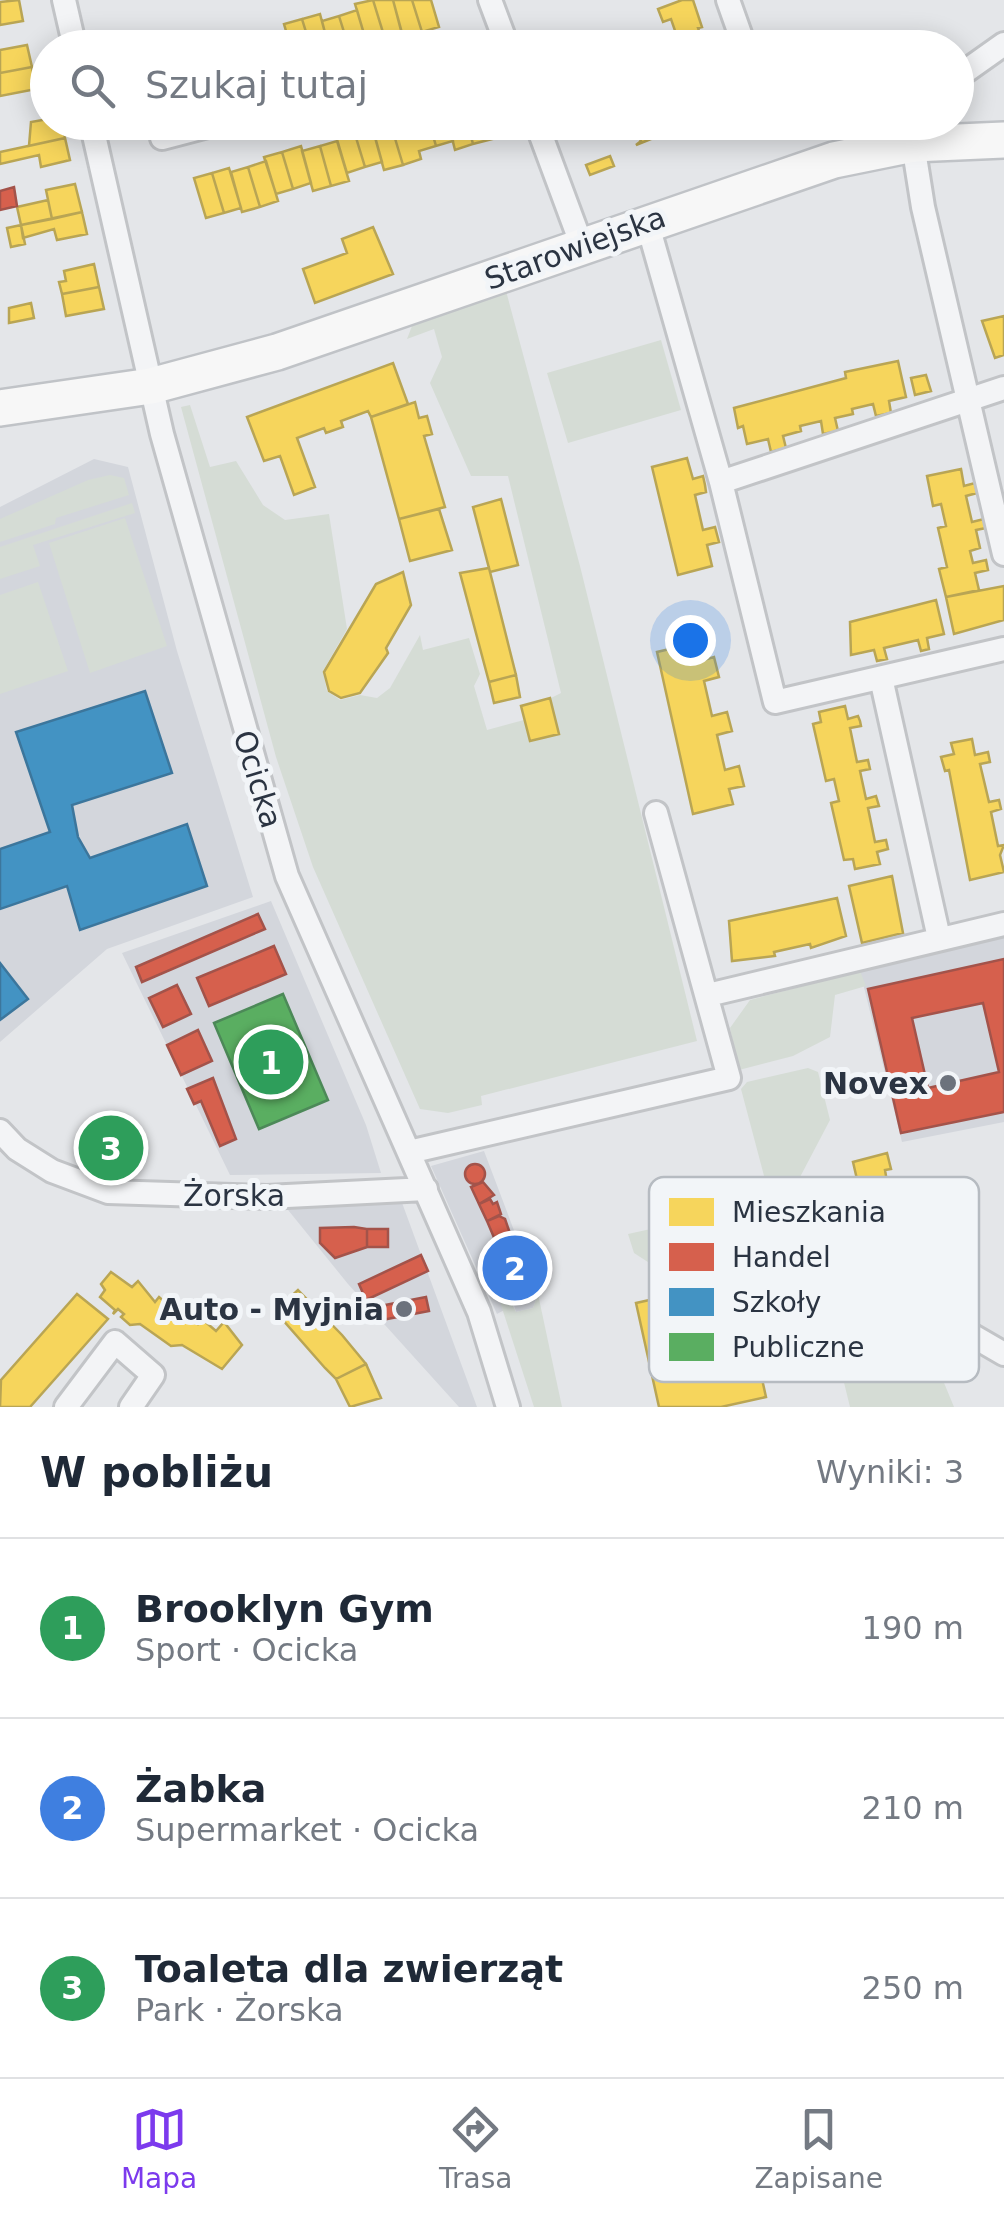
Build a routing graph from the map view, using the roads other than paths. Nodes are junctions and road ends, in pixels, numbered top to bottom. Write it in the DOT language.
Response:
graph roads {
  1 [pos="64,0"];
  2 [pos="490,0"];
  3 [pos="728,0"];
  4 [pos="71,30"];
  5 [pos="501,30"];
  6 [pos="739,30"];
  7 [pos="1003,50"];
  8 [pos="974,67"];
  9 [pos="95,140"];
  10 [pos="543,140"];
  11 [pos="894,140"];
  12 [pos="897,140"];
  13 [pos="974,140"];
  14 [pos="1004,140"];
  15 [pos="647,222"];
  16 [pos="582,246"];
  17 [pos="152,386"];
  18 [pos="1004,388"];
  19 [pos="969,398"];
  20 [pos="0,408"];
  21 [pos="721,482"];
  22 [pos="1004,554"];
  23 [pos="1004,649"];
  24 [pos="881,678"];
  25 [pos="656,813"];
  26 [pos="1004,924"];
  27 [pos="939,938"];
  28 [pos="708,994"];
  29 [pos="0,1131"];
  30 [pos="409,1152"];
  31 [pos="426,1190"];
  32 [pos="979,1339"];
  33 [pos="1004,1354"];
  34 [pos="66,1407"];
  35 [pos="131,1407"];
  36 [pos="508,1407"];
  1 -- 4 [label="street"];
  2 -- 5 [label="street"];
  3 -- 6 [label="street"];
  7 -- 8 [label="street"];
  9 -- 17 [label="street, Ocicka"];
  10 -- 16 [label="street"];
  11 -- 15 [label="main road, Starowiejska"];
  12 -- 19 [label="street"];
  13 -- 14 [label="main road, Starowiejska"];
  15 -- 16 [label="main road, Starowiejska"];
  15 -- 21 [label="street"];
  16 -- 17 [label="main road, Starowiejska"];
  17 -- 20 [label="main road, Starowiejska"];
  17 -- 30 [label="street, Ocicka"];
  18 -- 19 [label="street"];
  19 -- 21 [label="street"];
  19 -- 22 [label="street"];
  21 -- 24 [label="street"];
  23 -- 24 [label="street"];
  24 -- 27 [label="street"];
  25 -- 28 [label="street"];
  26 -- 27 [label="street"];
  27 -- 28 [label="street"];
  28 -- 30 [label="street"];
  29 -- 31 [label="street, Żorska"];
  30 -- 31 [label="street, Ocicka"];
  31 -- 36 [label="street, Ocicka"];
  32 -- 33 [label="street"];
  34 -- 35 [label="street"];
}
